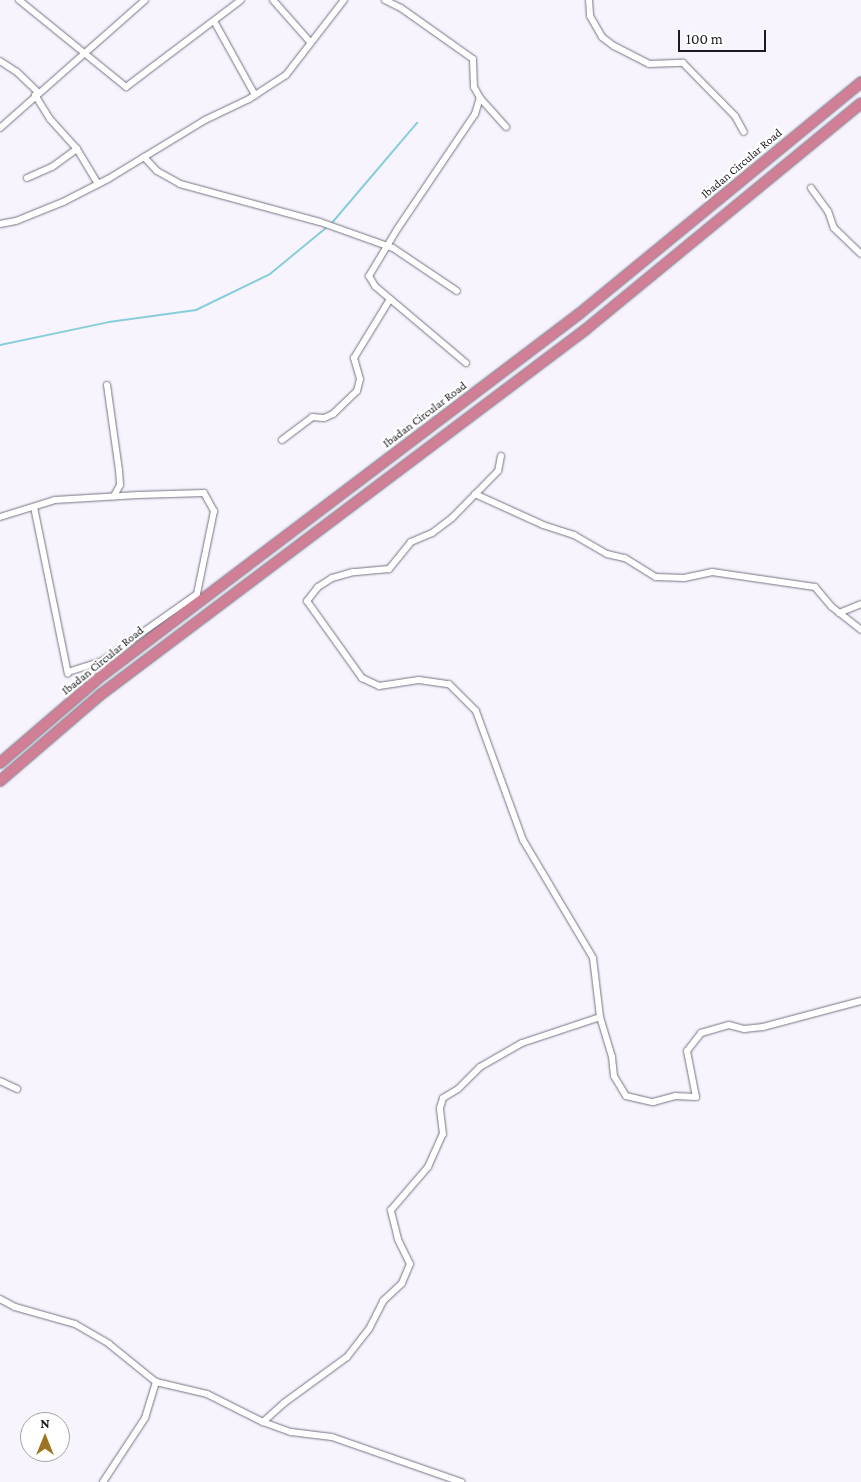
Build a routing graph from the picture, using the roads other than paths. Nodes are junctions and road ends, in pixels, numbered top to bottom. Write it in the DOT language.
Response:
graph roads {
  1 [pos="19,0"];
  2 [pos="145,0"];
  3 [pos="241,0"];
  4 [pos="273,0"];
  5 [pos="344,0"];
  6 [pos="385,0"];
  7 [pos="590,0"];
  8 [pos="214,20"];
  9 [pos="311,43"];
  10 [pos="86,52"];
  11 [pos="0,61"];
  12 [pos="861,82"];
  13 [pos="36,93"];
  14 [pos="255,95"];
  15 [pos="480,98"];
  16 [pos="861,103"];
  17 [pos="506,127"];
  18 [pos="0,128"];
  19 [pos="744,132"];
  20 [pos="77,148"];
  21 [pos="144,157"];
  22 [pos="27,178"];
  23 [pos="98,184"];
  24 [pos="810,188"];
  25 [pos="0,224"];
  26 [pos="388,246"];
  27 [pos="861,254"];
  28 [pos="457,291"];
  29 [pos="390,299"];
  30 [pos="466,363"];
  31 [pos="107,385"];
  32 [pos="282,440"];
  33 [pos="501,456"];
  34 [pos="475,494"];
  35 [pos="114,496"];
  36 [pos="34,506"];
  37 [pos="0,518"];
  38 [pos="861,604"];
  39 [pos="839,613"];
  40 [pos="861,630"];
  41 [pos="0,764"];
  42 [pos="0,780"];
  43 [pos="861,1001"];
  44 [pos="600,1017"];
  45 [pos="0,1081"];
  46 [pos="18,1089"];
  47 [pos="0,1299"];
  48 [pos="156,1382"];
  49 [pos="263,1422"];
  50 [pos="103,1482"];
  51 [pos="461,1482"];
  1 -- 10 [label="street"];
  2 -- 10 [label="street"];
  3 -- 8 [label="street"];
  4 -- 9 [label="street"];
  5 -- 9 [label="street"];
  6 -- 15 [label="street"];
  7 -- 19 [label="street"];
  8 -- 10 [label="street"];
  8 -- 14 [label="street"];
  9 -- 14 [label="street"];
  10 -- 13 [label="street"];
  11 -- 13 [label="street"];
  12 -- 41 [label="highway, Ibadan Circular Road"];
  13 -- 18 [label="street"];
  13 -- 20 [label="street"];
  14 -- 21 [label="street"];
  15 -- 17 [label="street"];
  15 -- 26 [label="street"];
  16 -- 42 [label="highway, Ibadan Circular Road"];
  20 -- 22 [label="street"];
  20 -- 23 [label="street"];
  21 -- 23 [label="street"];
  21 -- 26 [label="street"];
  23 -- 25 [label="street"];
  24 -- 27 [label="street"];
  26 -- 28 [label="street"];
  26 -- 29 [label="street"];
  29 -- 30 [label="street"];
  29 -- 32 [label="street"];
  31 -- 35 [label="street"];
  33 -- 34 [label="street"];
  34 -- 39 [label="street"];
  34 -- 44 [label="street"];
  35 -- 36 [label="street"];
  35 -- 36 [label="street"];
  36 -- 37 [label="street"];
  38 -- 39 [label="street"];
  39 -- 40 [label="street"];
  43 -- 44 [label="street"];
  44 -- 49 [label="street"];
  45 -- 46 [label="street"];
  47 -- 48 [label="street"];
  48 -- 49 [label="street"];
  48 -- 50 [label="street"];
  49 -- 51 [label="street"];
}
